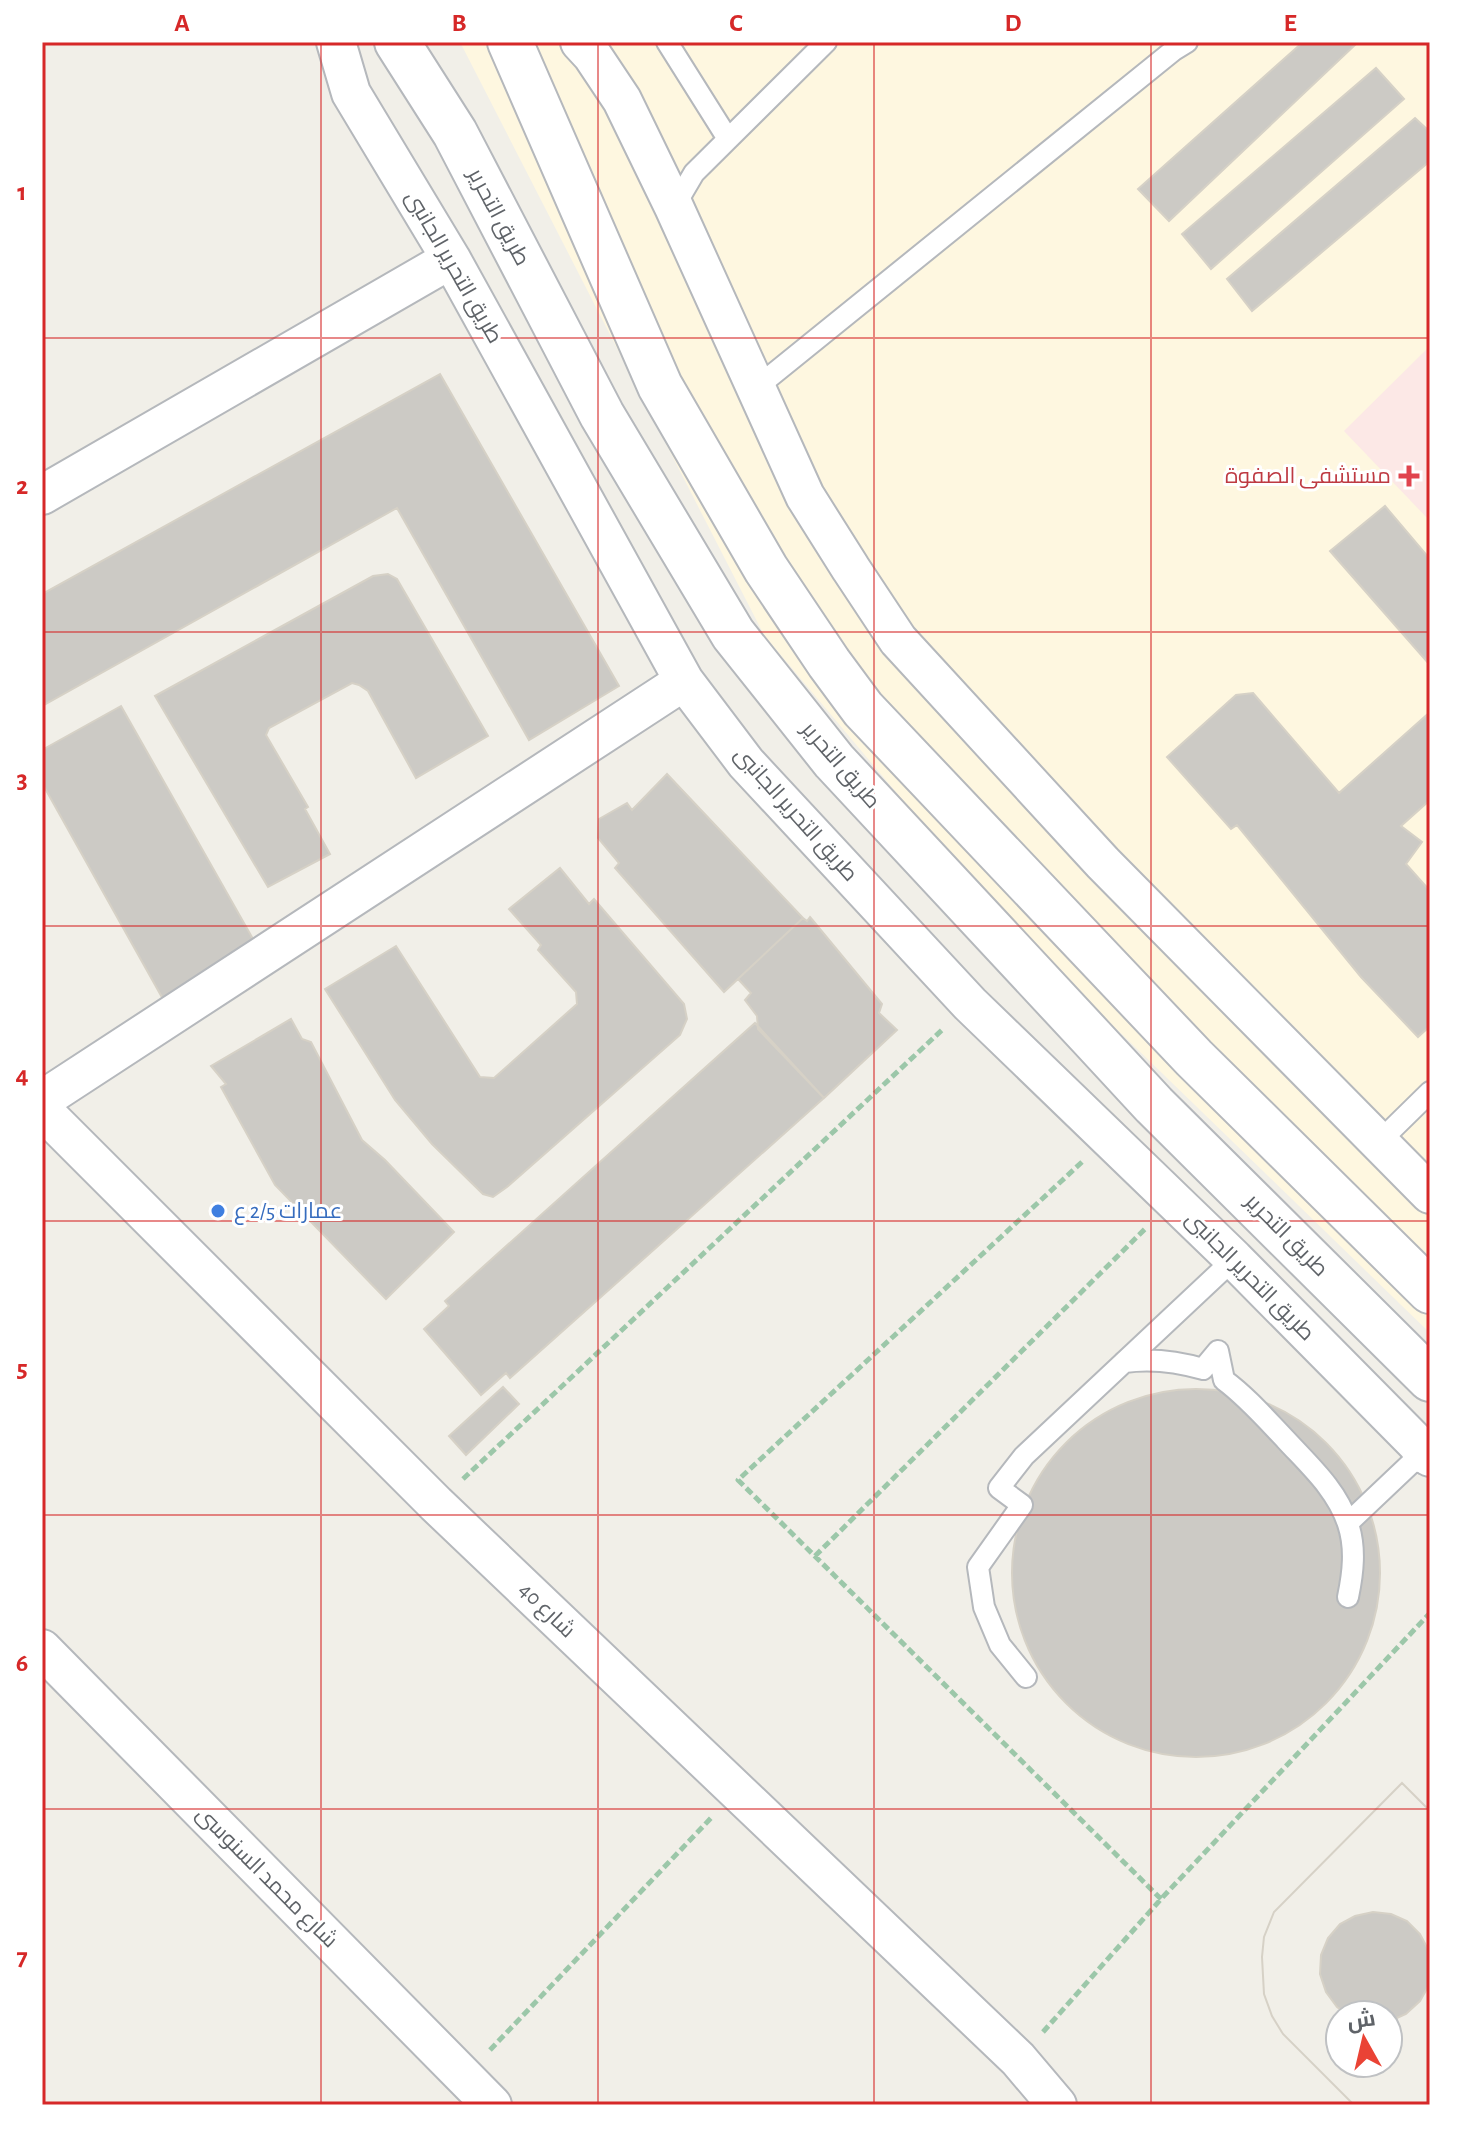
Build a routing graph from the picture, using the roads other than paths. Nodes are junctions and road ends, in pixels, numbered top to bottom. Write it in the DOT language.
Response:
graph roads {
  1 [pos="336,42"];
  2 [pos="397,42"];
  3 [pos="510,42"];
  4 [pos="580,42"];
  5 [pos="667,42"];
  6 [pos="826,42"];
  7 [pos="1187,42"];
  8 [pos="728,139"];
  9 [pos="674,207"];
  10 [pos="451,259"];
  11 [pos="756,388"];
  12 [pos="42,495"];
  13 [pos="684,681"];
  14 [pos="1194,1058"];
  15 [pos="1430,1092"];
  16 [pos="42,1100"];
  17 [pos="1154,1105"];
  18 [pos="42,1110"];
  19 [pos="1379,1142"];
  20 [pos="1303,1167"];
  21 [pos="1430,1194"];
  22 [pos="1267,1216"];
  23 [pos="1234,1259"];
  24 [pos="1430,1291"];
  25 [pos="1124,1362"];
  26 [pos="1430,1379"];
  27 [pos="1428,1453"];
  28 [pos="1348,1523"];
  29 [pos="1348,1597"];
  30 [pos="42,1649"];
  31 [pos="1026,1677"];
  32 [pos="492,2105"];
  33 [pos="1057,2105"];
  1 -- 10 [label="street, طريق التحرير الجانبى"];
  2 -- 17 [label="street, طريق التحرير"];
  3 -- 14 [label="street"];
  4 -- 9 [label="street"];
  5 -- 8 [label="lane"];
  6 -- 8 [label="lane"];
  7 -- 11 [label="lane"];
  8 -- 9 [label="lane"];
  9 -- 11 [label="street"];
  10 -- 12 [label="street"];
  10 -- 13 [label="street, طريق التحرير الجانبى"];
  11 -- 19 [label="street"];
  13 -- 16 [label="street"];
  13 -- 23 [label="street, طريق التحرير الجانبى"];
  14 -- 17 [label="street"];
  14 -- 20 [label="street"];
  15 -- 19 [label="lane"];
  17 -- 22 [label="street, طريق التحرير"];
  18 -- 33 [label="street, شارع 40"];
  19 -- 21 [label="street"];
  20 -- 22 [label="street"];
  20 -- 24 [label="street"];
  22 -- 26 [label="street, طريق التحرير"];
  23 -- 25 [label="lane"];
  23 -- 27 [label="street, طريق التحرير الجانبى"];
  25 -- 28 [label="lane"];
  25 -- 31 [label="lane"];
  27 -- 28 [label="lane"];
  28 -- 29 [label="lane"];
  30 -- 32 [label="street, شارع محمد السنوسى"];
}
